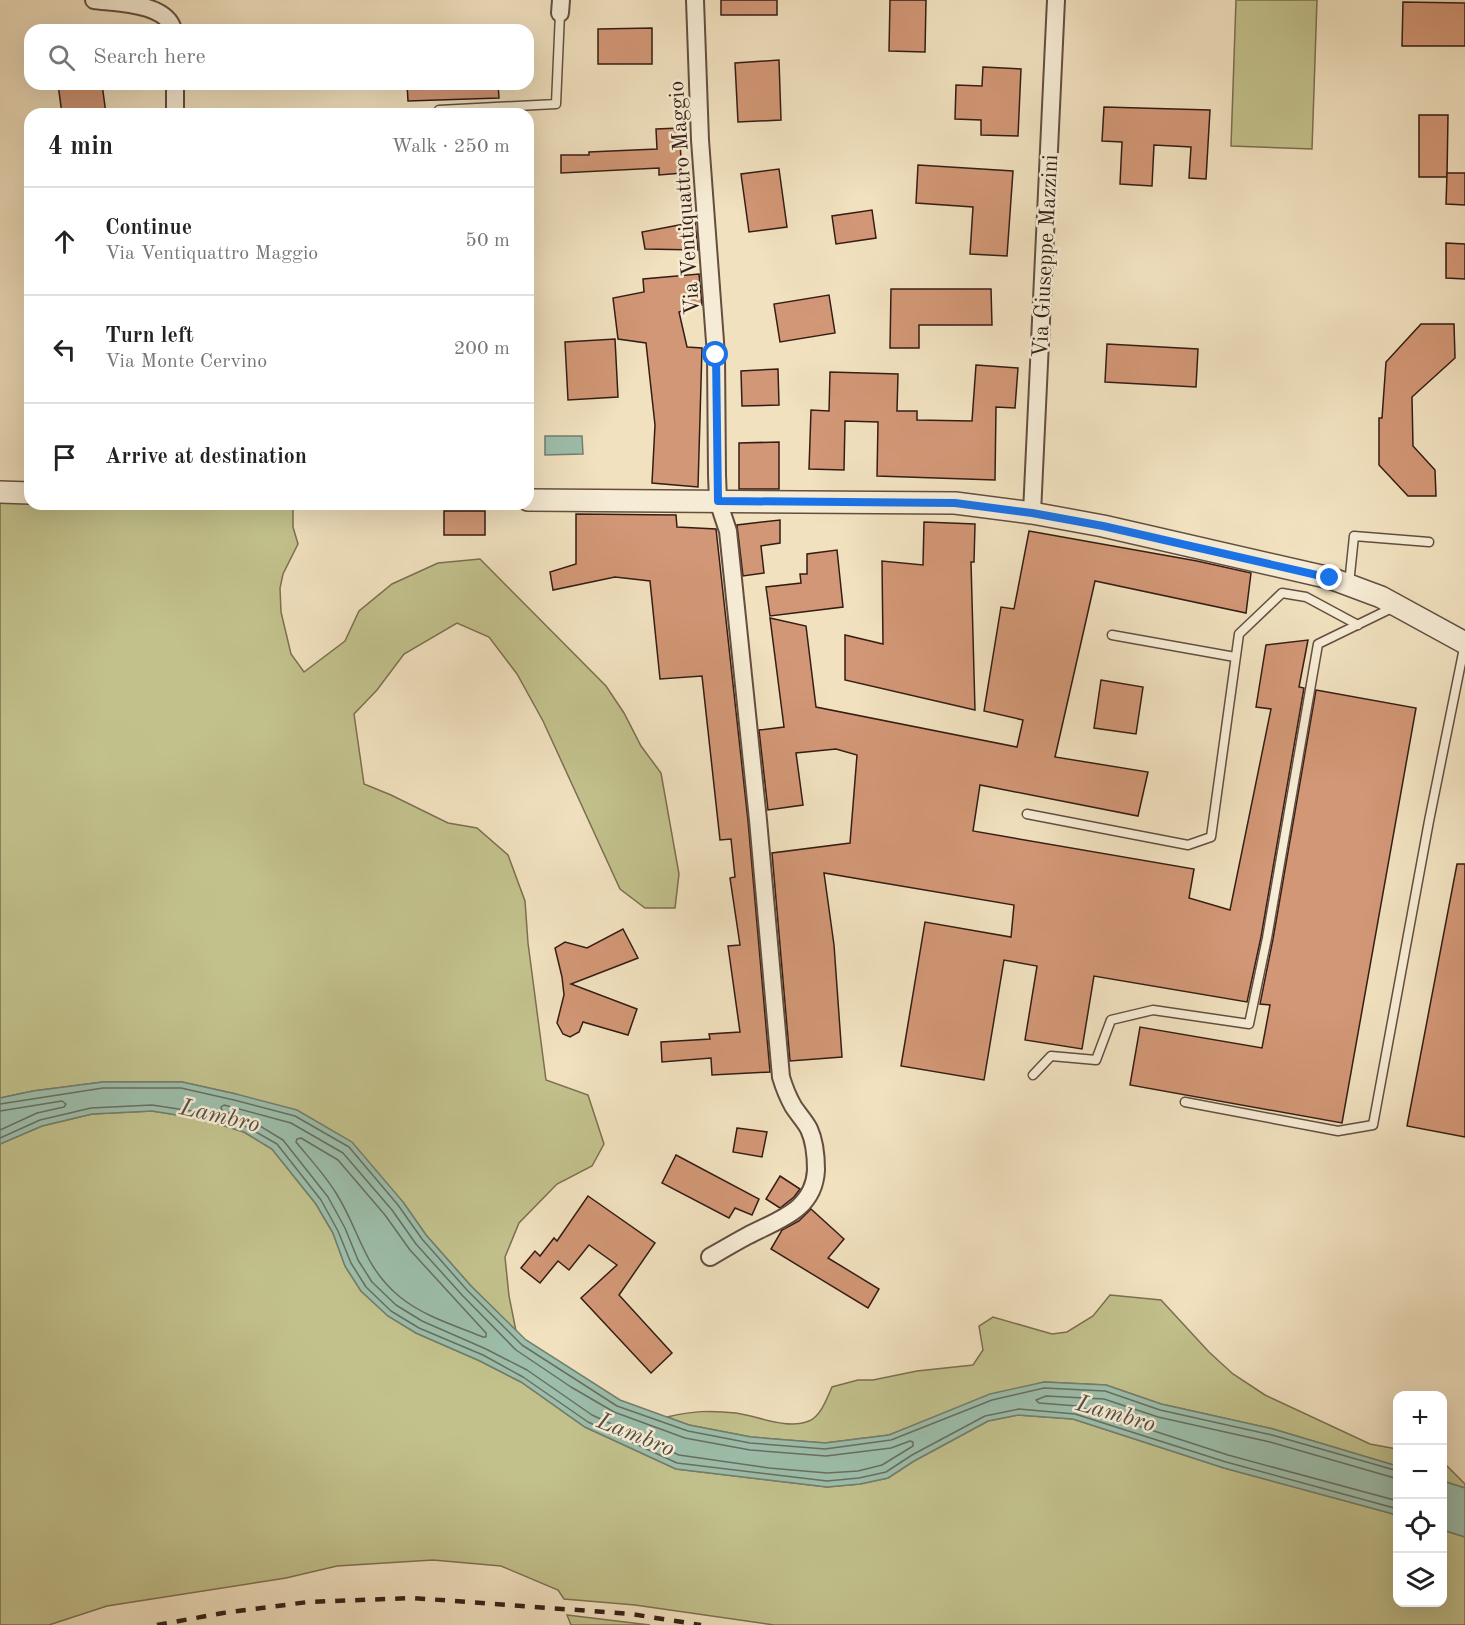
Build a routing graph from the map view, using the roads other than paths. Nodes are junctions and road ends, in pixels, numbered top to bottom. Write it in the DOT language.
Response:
graph roads {
  1 [pos="94,0"];
  2 [pos="695,0"];
  3 [pos="1056,0"];
  4 [pos="561,6"];
  5 [pos="172,24"];
  6 [pos="175,90"];
  7 [pos="175,108"];
  8 [pos="478,108"];
  9 [pos="0,492"];
  10 [pos="24,493"];
  11 [pos="534,500"];
  12 [pos="718,501"];
  13 [pos="1032,513"];
  14 [pos="1429,542"];
  15 [pos="1349,585"];
  16 [pos="1397,606"];
  17 [pos="1358,625"];
  18 [pos="1112,635"];
  19 [pos="1465,643"];
  20 [pos="1235,657"];
  21 [pos="1027,814"];
  22 [pos="1033,1075"];
  23 [pos="1185,1102"];
  24 [pos="710,1257"];
  1 -- 5 [label="street"];
  2 -- 12 [label="street, Via Ventiquattro Maggio"];
  3 -- 13 [label="street, Via Giuseppe Mazzini"];
  4 -- 8 [label="lane"];
  6 -- 7 [label="street"];
  9 -- 10 [label="street"];
  11 -- 12 [label="street"];
  12 -- 13 [label="street"];
  12 -- 24 [label="street, Via Ventiquattro Maggio"];
  13 -- 15 [label="street"];
  14 -- 15 [label="lane"];
  15 -- 16 [label="street"];
  16 -- 17 [label="lane"];
  16 -- 19 [label="street"];
  17 -- 20 [label="lane"];
  17 -- 22 [label="lane"];
  18 -- 20 [label="lane"];
  19 -- 23 [label="lane"];
  20 -- 21 [label="lane"];
}
